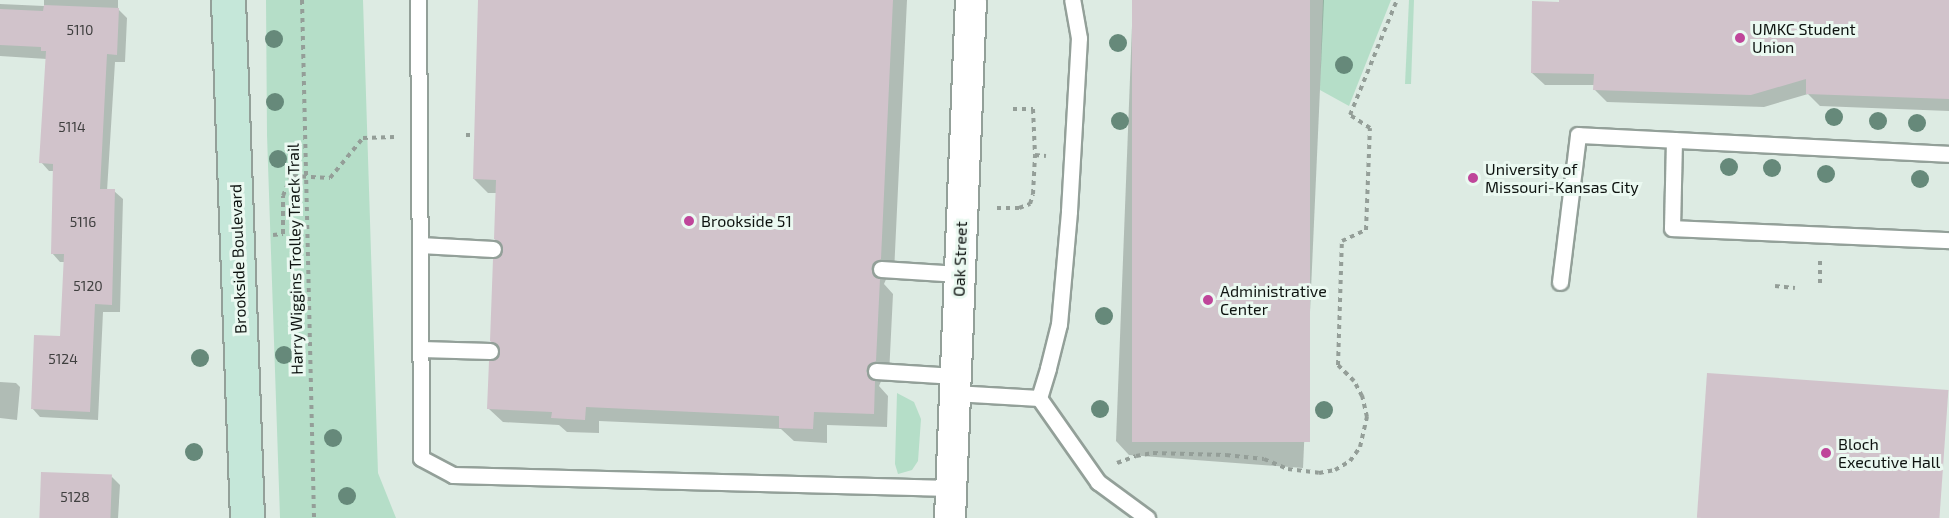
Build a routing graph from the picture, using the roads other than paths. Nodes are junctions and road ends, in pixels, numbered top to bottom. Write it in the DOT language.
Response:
graph roads {
  1 [pos="228,0"];
  2 [pos="418,0"];
  3 [pos="971,0"];
  4 [pos="1072,0"];
  5 [pos="1674,140"];
  6 [pos="1949,154"];
  7 [pos="1949,240"];
  8 [pos="420,246"];
  9 [pos="494,249"];
  10 [pos="880,269"];
  11 [pos="959,274"];
  12 [pos="1560,282"];
  13 [pos="421,349"];
  14 [pos="490,351"];
  15 [pos="876,371"];
  16 [pos="954,384"];
  17 [pos="1039,398"];
  18 [pos="951,488"];
  19 [pos="247,518"];
  20 [pos="950,518"];
  21 [pos="1147,518"];
  1 -- 19 [label="main road, Brookside Boulevard"];
  2 -- 8 [label="lane"];
  3 -- 11 [label="street, Oak Street"];
  4 -- 17 [label="lane"];
  5 -- 6 [label="lane"];
  5 -- 7 [label="lane"];
  5 -- 12 [label="lane"];
  8 -- 9 [label="lane"];
  8 -- 13 [label="lane"];
  10 -- 11 [label="lane"];
  11 -- 16 [label="street, Oak Street"];
  13 -- 14 [label="lane"];
  13 -- 18 [label="lane"];
  15 -- 16 [label="lane"];
  16 -- 17 [label="lane"];
  16 -- 18 [label="street, Oak Street"];
  17 -- 21 [label="lane"];
  18 -- 20 [label="street, Oak Street"];
}
